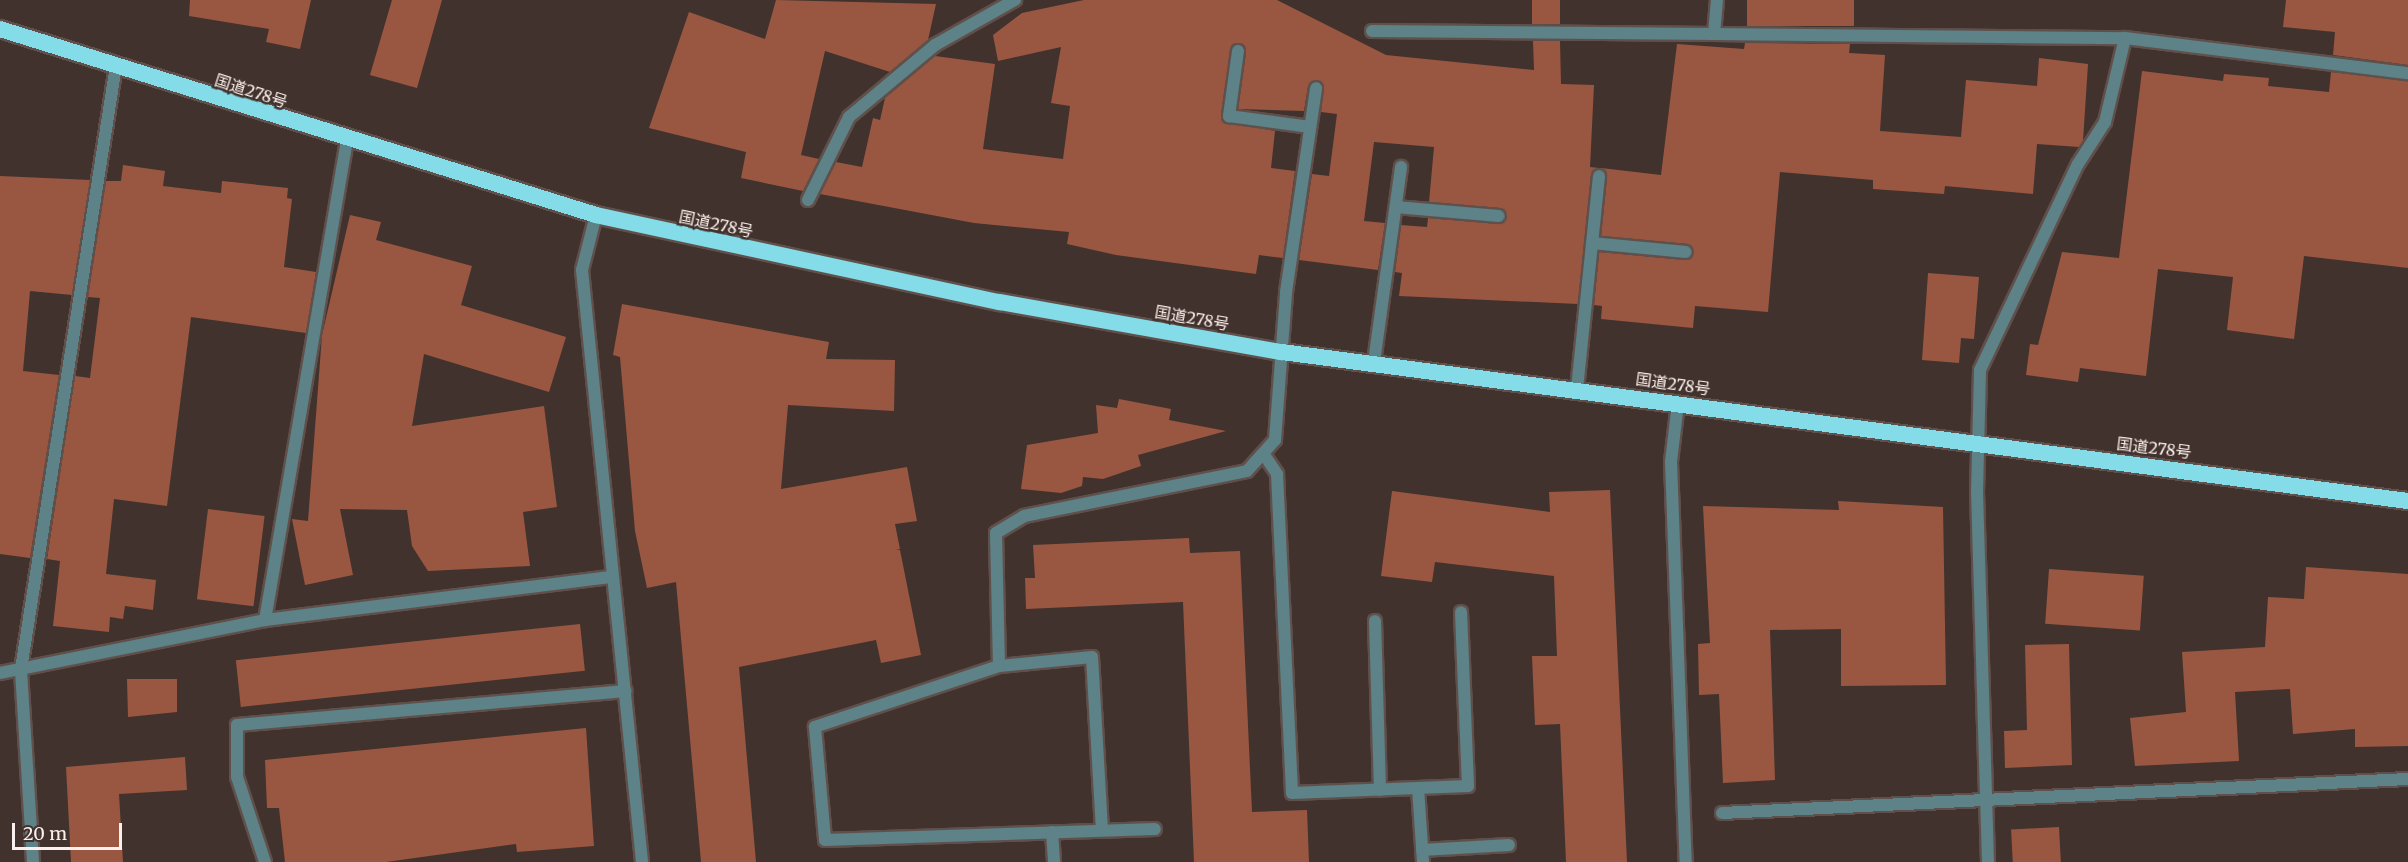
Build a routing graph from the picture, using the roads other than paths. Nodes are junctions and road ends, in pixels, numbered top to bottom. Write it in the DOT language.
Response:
graph roads {
  1 [pos="1015,0"];
  2 [pos="1717,0"];
  3 [pos="0,28"];
  4 [pos="1372,31"];
  5 [pos="1714,34"];
  6 [pos="2125,38"];
  7 [pos="1238,51"];
  8 [pos="116,66"];
  9 [pos="2408,73"];
  10 [pos="1316,88"];
  11 [pos="1310,127"];
  12 [pos="346,140"];
  13 [pos="1401,167"];
  14 [pos="1599,176"];
  15 [pos="808,200"];
  16 [pos="1396,207"];
  17 [pos="596,215"];
  18 [pos="1499,216"];
  19 [pos="1592,243"];
  20 [pos="1686,252"];
  21 [pos="1282,352"];
  22 [pos="1374,362"];
  23 [pos="1577,388"];
  24 [pos="1678,403"];
  25 [pos="1978,446"];
  26 [pos="1265,456"];
  27 [pos="2408,501"];
  28 [pos="610,577"];
  29 [pos="1461,612"];
  30 [pos="265,620"];
  31 [pos="1375,621"];
  32 [pos="999,666"];
  33 [pos="21,669"];
  34 [pos="0,673"];
  35 [pos="626,691"];
  36 [pos="2408,779"];
  37 [pos="1418,788"];
  38 [pos="1380,790"];
  39 [pos="1985,801"];
  40 [pos="1722,813"];
  41 [pos="1155,829"];
  42 [pos="1102,830"];
  43 [pos="1053,832"];
  44 [pos="1509,845"];
  45 [pos="1423,856"];
  46 [pos="33,862"];
  47 [pos="265,862"];
  48 [pos="642,862"];
  49 [pos="1054,862"];
  50 [pos="1686,862"];
  51 [pos="1988,862"];
  1 -- 15 [label="street"];
  2 -- 5 [label="street"];
  3 -- 8 [label="highway, 国道278号"];
  4 -- 5 [label="street"];
  5 -- 6 [label="street"];
  6 -- 9 [label="street"];
  6 -- 25 [label="street"];
  7 -- 11 [label="street"];
  8 -- 12 [label="highway, 国道278号"];
  8 -- 33 [label="street"];
  10 -- 11 [label="street"];
  11 -- 21 [label="street"];
  12 -- 17 [label="highway, 国道278号"];
  12 -- 30 [label="street"];
  13 -- 16 [label="street"];
  14 -- 19 [label="street"];
  16 -- 18 [label="street"];
  16 -- 22 [label="street"];
  17 -- 21 [label="highway, 国道278号"];
  17 -- 28 [label="street"];
  19 -- 20 [label="street"];
  19 -- 23 [label="street"];
  21 -- 22 [label="highway, 国道278号"];
  21 -- 26 [label="street"];
  22 -- 23 [label="highway, 国道278号"];
  23 -- 24 [label="highway, 国道278号"];
  24 -- 25 [label="highway, 国道278号"];
  24 -- 50 [label="street"];
  25 -- 27 [label="highway, 国道278号"];
  25 -- 39 [label="street"];
  26 -- 32 [label="street"];
  26 -- 38 [label="street"];
  28 -- 30 [label="street"];
  28 -- 35 [label="street"];
  29 -- 37 [label="street"];
  30 -- 33 [label="street"];
  31 -- 38 [label="street"];
  32 -- 42 [label="street"];
  32 -- 43 [label="street"];
  33 -- 34 [label="street"];
  33 -- 46 [label="street"];
  35 -- 47 [label="street"];
  35 -- 48 [label="street"];
  36 -- 39 [label="street"];
  37 -- 38 [label="street"];
  37 -- 45 [label="street"];
  39 -- 40 [label="street"];
  39 -- 51 [label="street"];
  41 -- 42 [label="street"];
  42 -- 43 [label="street"];
  43 -- 49 [label="street"];
  44 -- 45 [label="street"];
}
